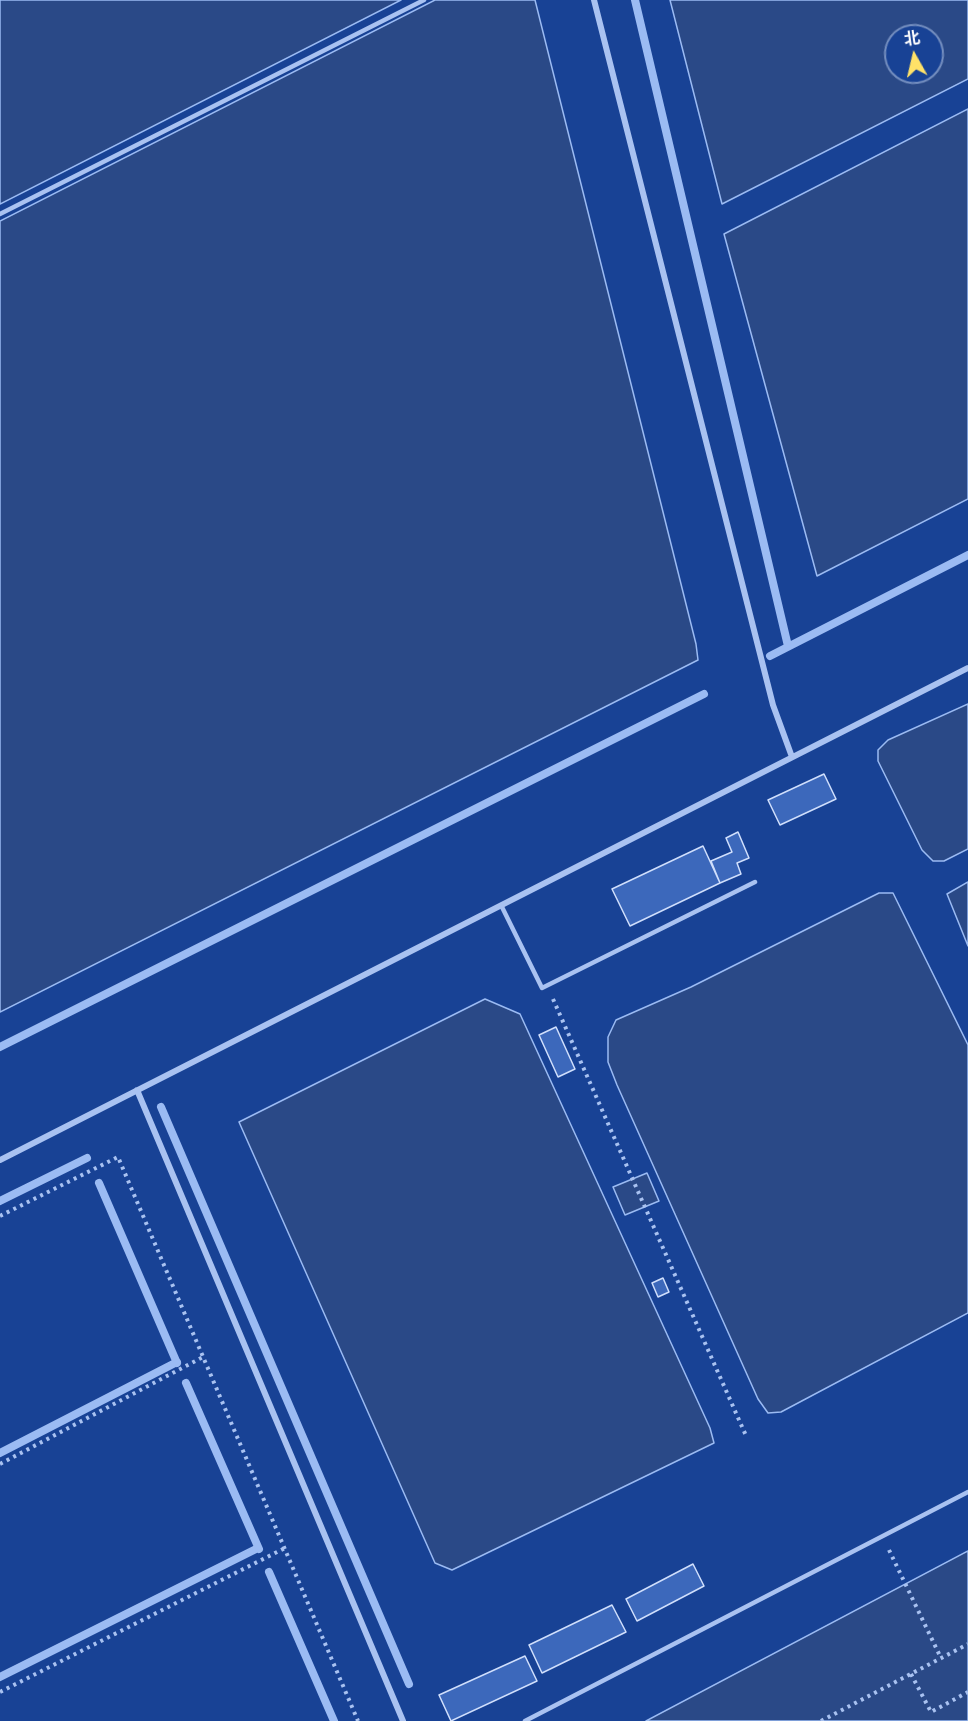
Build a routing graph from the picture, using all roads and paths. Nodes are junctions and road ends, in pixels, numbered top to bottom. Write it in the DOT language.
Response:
graph roads {
  1 [pos="424,0"];
  2 [pos="594,0"];
  3 [pos="0,214"];
  4 [pos="968,668"];
  5 [pos="792,757"];
  6 [pos="755,882"];
  7 [pos="501,905"];
  8 [pos="547,985"];
  9 [pos="137,1090"];
  10 [pos="0,1160"];
  11 [pos="0,1216"];
  12 [pos="203,1358"];
  13 [pos="747,1438"];
  14 [pos="0,1464"];
  15 [pos="968,1492"];
  16 [pos="882,1536"];
  17 [pos="285,1548"];
  18 [pos="968,1644"];
  19 [pos="941,1658"];
  20 [pos="911,1674"];
  21 [pos="0,1692"];
  22 [pos="968,1692"];
  23 [pos="358,1721"];
  24 [pos="403,1721"];
  25 [pos="525,1721"];
  26 [pos="821,1721"];
  1 -- 3 [label="lane"];
  2 -- 5 [label="street"];
  4 -- 5 [label="street"];
  5 -- 7 [label="street"];
  6 -- 8 [label="lane"];
  7 -- 8 [label="lane"];
  7 -- 9 [label="street"];
  8 -- 13 [label="path"];
  9 -- 10 [label="street"];
  9 -- 24 [label="street"];
  11 -- 12 [label="path"];
  12 -- 14 [label="path"];
  12 -- 17 [label="path"];
  15 -- 16 [label="lane"];
  16 -- 19 [label="path"];
  16 -- 25 [label="lane"];
  17 -- 21 [label="path"];
  17 -- 23 [label="path"];
  18 -- 19 [label="path"];
  19 -- 20 [label="path"];
  20 -- 22 [label="path"];
  20 -- 26 [label="path"];
}
